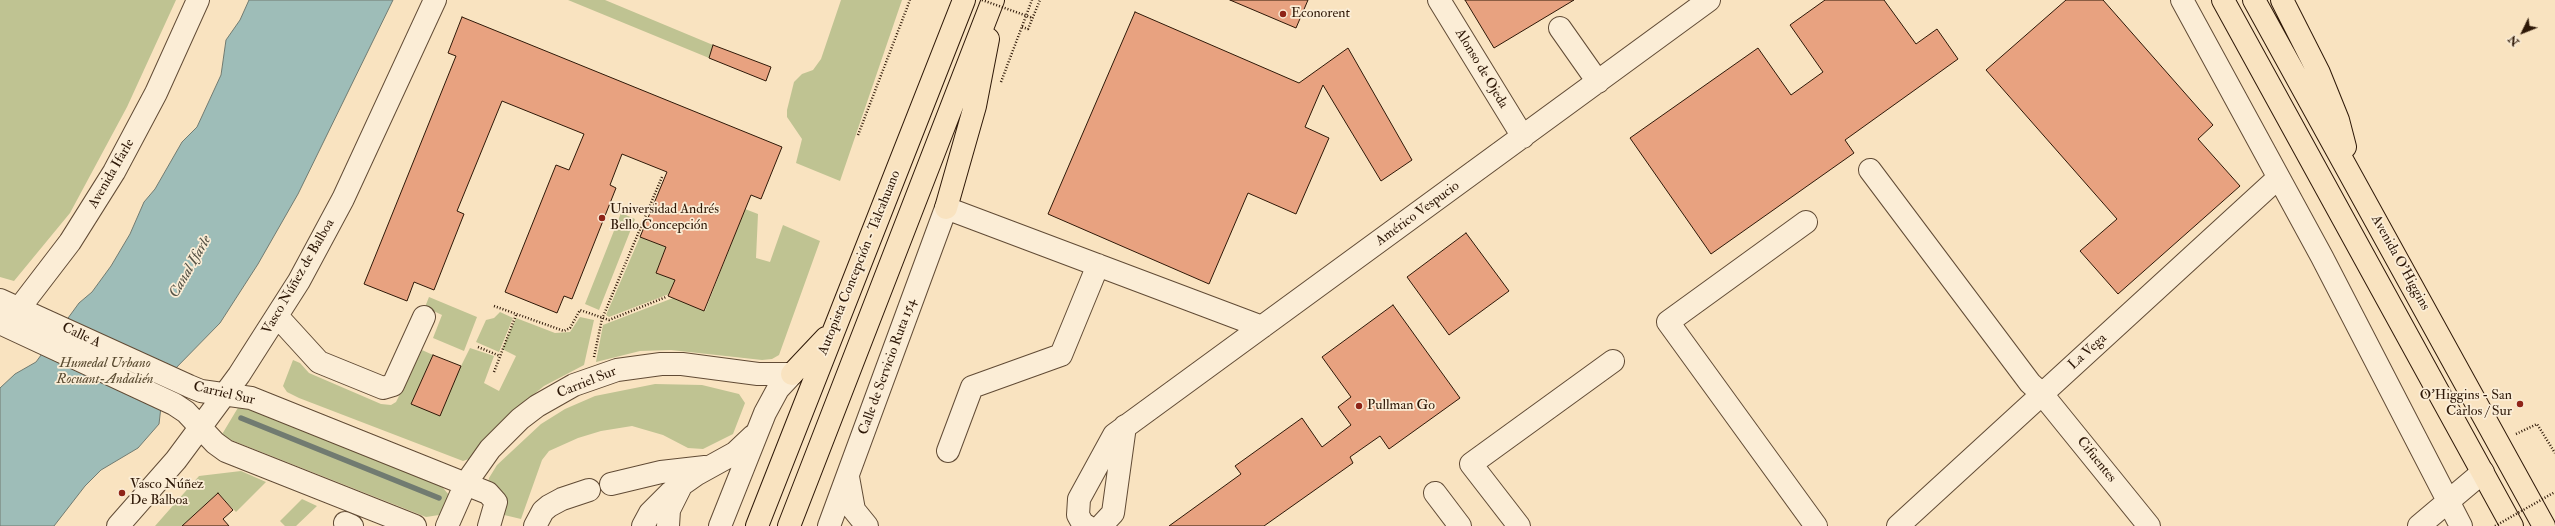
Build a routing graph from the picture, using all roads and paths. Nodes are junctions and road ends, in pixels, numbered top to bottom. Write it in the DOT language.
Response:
graph roads {
  1 [pos="198,0"];
  2 [pos="435,0"];
  3 [pos="910,0"];
  4 [pos="964,0"];
  5 [pos="982,0"];
  6 [pos="994,0"];
  7 [pos="1040,0"];
  8 [pos="1440,0"];
  9 [pos="1709,0"];
  10 [pos="2182,0"];
  11 [pos="2223,0"];
  12 [pos="2254,0"];
  13 [pos="2282,0"];
  14 [pos="1033,18"];
  15 [pos="1022,27"];
  16 [pos="1560,28"];
  17 [pos="1598,82"];
  18 [pos="858,135"];
  19 [pos="1524,137"];
  20 [pos="1870,170"];
  21 [pos="662,177"];
  22 [pos="2278,178"];
  23 [pos="2355,183"];
  24 [pos="946,208"];
  25 [pos="1806,222"];
  26 [pos="1098,265"];
  27 [pos="666,297"];
  28 [pos="0,300"];
  29 [pos="494,306"];
  30 [pos="20,308"];
  31 [pos="516,315"];
  32 [pos="277,316"];
  33 [pos="424,317"];
  34 [pos="602,319"];
  35 [pos="2,327"];
  36 [pos="1262,328"];
  37 [pos="833,330"];
  38 [pos="478,347"];
  39 [pos="500,356"];
  40 [pos="1612,360"];
  41 [pos="494,372"];
  42 [pos="792,374"];
  43 [pos="594,377"];
  44 [pos="182,384"];
  45 [pos="226,393"];
  46 [pos="2042,394"];
  47 [pos="169,401"];
  48 [pos="1125,426"];
  49 [pos="200,428"];
  50 [pos="756,432"];
  51 [pos="2498,442"];
  52 [pos="948,451"];
  53 [pos="2555,453"];
  54 [pos="710,466"];
  55 [pos="2482,472"];
  56 [pos="848,477"];
  57 [pos="466,483"];
  58 [pos="611,484"];
  59 [pos="681,484"];
  60 [pos="589,490"];
  61 [pos="2555,492"];
  62 [pos="1435,493"];
  63 [pos="2447,500"];
  64 [pos="1079,520"];
  65 [pos="118,526"];
  66 [pos="416,526"];
  67 [pos="447,526"];
  68 [pos="489,526"];
  69 [pos="535,526"];
  70 [pos="643,526"];
  71 [pos="668,526"];
  72 [pos="720,526"];
  73 [pos="757,526"];
  74 [pos="789,526"];
  75 [pos="829,526"];
  76 [pos="867,526"];
  77 [pos="1101,526"];
  78 [pos="1460,526"];
  79 [pos="1519,526"];
  80 [pos="1816,526"];
  81 [pos="1898,526"];
  82 [pos="2149,526"];
  83 [pos="2419,526"];
  84 [pos="2461,526"];
  85 [pos="2496,526"];
  86 [pos="2512,526"];
  87 [pos="2544,526"];
  1 -- 30 [label="street, Avenida Ifarle"];
  2 -- 32 [label="street, Vasco Núñez de Balboa"];
  3 -- 18 [label="path"];
  4 -- 37 [label="main road, Autopista Concepción - Talcahuano"];
  5 -- 14 [label="path, bridge"];
  6 -- 24 [label="main road"];
  6 -- 74 [label="main road, Autopista Concepción - Talcahuano"];
  7 -- 14 [label="path"];
  8 -- 19 [label="street, Alonso de Ojeda"];
  9 -- 17 [label="street, Américo Vespucio"];
  10 -- 22 [label="street"];
  11 -- 55 [label="main road, Avenida O'Higgins"];
  12 -- 23 [label="main road, Avenida O'Higgins"];
  13 -- 23 [label="main road"];
  14 -- 15 [label="path"];
  16 -- 17 [label="street"];
  17 -- 19 [label="street, Américo Vespucio"];
  19 -- 36 [label="street, Américo Vespucio"];
  20 -- 46 [label="street, Cifuentes"];
  21 -- 34 [label="path"];
  22 -- 46 [label="street, La Vega"];
  22 -- 63 [label="street"];
  23 -- 51 [label="main road, Avenida O'Higgins"];
  24 -- 26 [label="street"];
  24 -- 56 [label="street, Calle de Servicio Ruta 154"];
  25 -- 80 [label="street"];
  26 -- 36 [label="street"];
  26 -- 52 [label="street"];
  27 -- 34 [label="path"];
  28 -- 30 [label="street, Calle A"];
  29 -- 31 [label="path"];
  30 -- 35 [label="street, Avenida Ifarle"];
  30 -- 44 [label="street, Calle A"];
  31 -- 34 [label="path"];
  31 -- 39 [label="path"];
  32 -- 33 [label="street"];
  32 -- 45 [label="street, Vasco Núñez de Balboa"];
  34 -- 43 [label="path"];
  35 -- 47 [label="street, Calle A"];
  36 -- 48 [label="street, Américo Vespucio"];
  37 -- 42 [label="main road"];
  37 -- 73 [label="main road, Autopista Concepción - Talcahuano"];
  38 -- 39 [label="path"];
  39 -- 41 [label="path"];
  40 -- 79 [label="street"];
  42 -- 43 [label="street, Carriel Sur"];
  42 -- 50 [label="street"];
  43 -- 57 [label="street, Carriel Sur"];
  44 -- 45 [label="street, Carriel Sur"];
  45 -- 49 [label="street, Vasco Núñez de Balboa"];
  45 -- 57 [label="street, Carriel Sur"];
  46 -- 81 [label="street, La Vega"];
  46 -- 82 [label="street, Cifuentes"];
  47 -- 49 [label="street, Carriel Sur"];
  48 -- 64 [label="street, Américo Vespucio"];
  48 -- 77 [label="street"];
  49 -- 65 [label="street, Vasco Núñez de Balboa"];
  49 -- 66 [label="street, Carriel Sur"];
  50 -- 54 [label="street"];
  50 -- 72 [label="street"];
  51 -- 53 [label="path"];
  51 -- 87 [label="main road, Avenida O'Higgins"];
  54 -- 58 [label="street"];
  54 -- 59 [label="street"];
  55 -- 63 [label="street"];
  55 -- 86 [label="main road, Avenida O'Higgins"];
  56 -- 75 [label="street, Calle de Servicio Ruta 154"];
  56 -- 76 [label="street"];
  57 -- 67 [label="street, Carriel Sur"];
  57 -- 68 [label="street"];
  59 -- 70 [label="street"];
  59 -- 71 [label="street"];
  60 -- 69 [label="street"];
  61 -- 85 [label="path, bridge"];
  62 -- 78 [label="street"];
  63 -- 83 [label="street"];
  63 -- 84 [label="street"];
}
